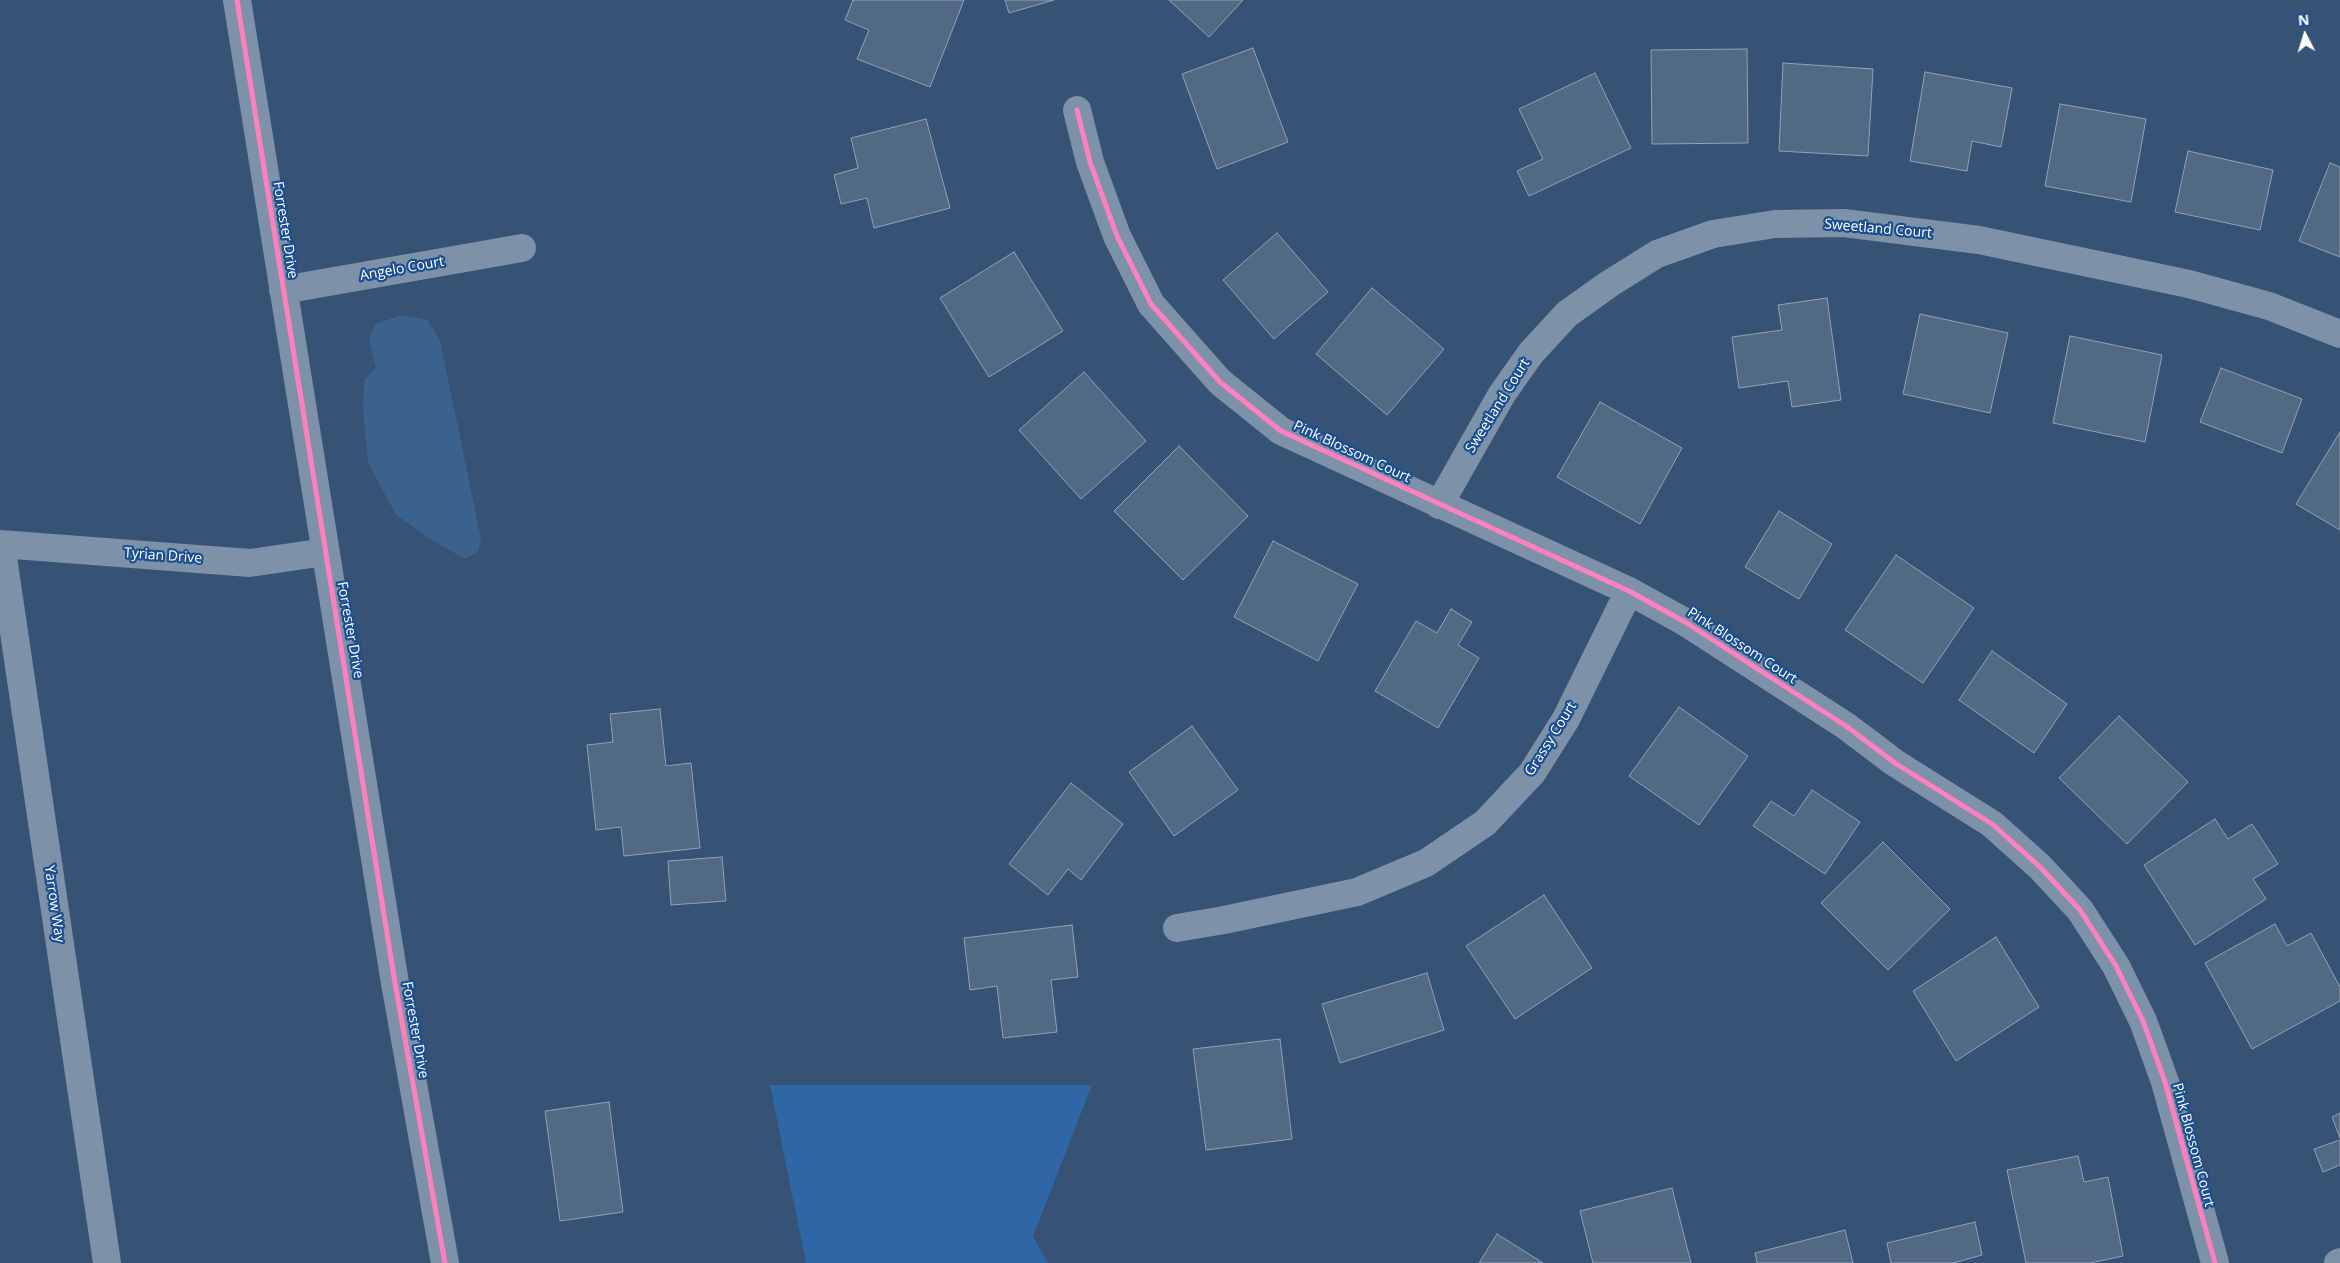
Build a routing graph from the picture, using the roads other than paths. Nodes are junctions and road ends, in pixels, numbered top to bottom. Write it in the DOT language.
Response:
graph roads {
  1 [pos="237,0"];
  2 [pos="1077,110"];
  3 [pos="522,248"];
  4 [pos="283,290"];
  5 [pos="2340,334"];
  6 [pos="1439,505"];
  7 [pos="1,544"];
  8 [pos="325,552"];
  9 [pos="1629,591"];
  10 [pos="1177,928"];
  11 [pos="107,1263"];
  12 [pos="445,1263"];
  13 [pos="2215,1263"];
  1 -- 4 [label="street, Forrester Drive"];
  2 -- 6 [label="street, Pink Blossom Court"];
  3 -- 4 [label="street, Angelo Court"];
  4 -- 8 [label="street, Forrester Drive"];
  5 -- 6 [label="street, Sweetland Court"];
  6 -- 9 [label="street, Pink Blossom Court"];
  7 -- 8 [label="street, Tyrian Drive"];
  7 -- 11 [label="street, Yarrow Way"];
  8 -- 12 [label="street, Forrester Drive"];
  9 -- 10 [label="street, Grassy Court"];
  9 -- 13 [label="street, Pink Blossom Court"];
}
